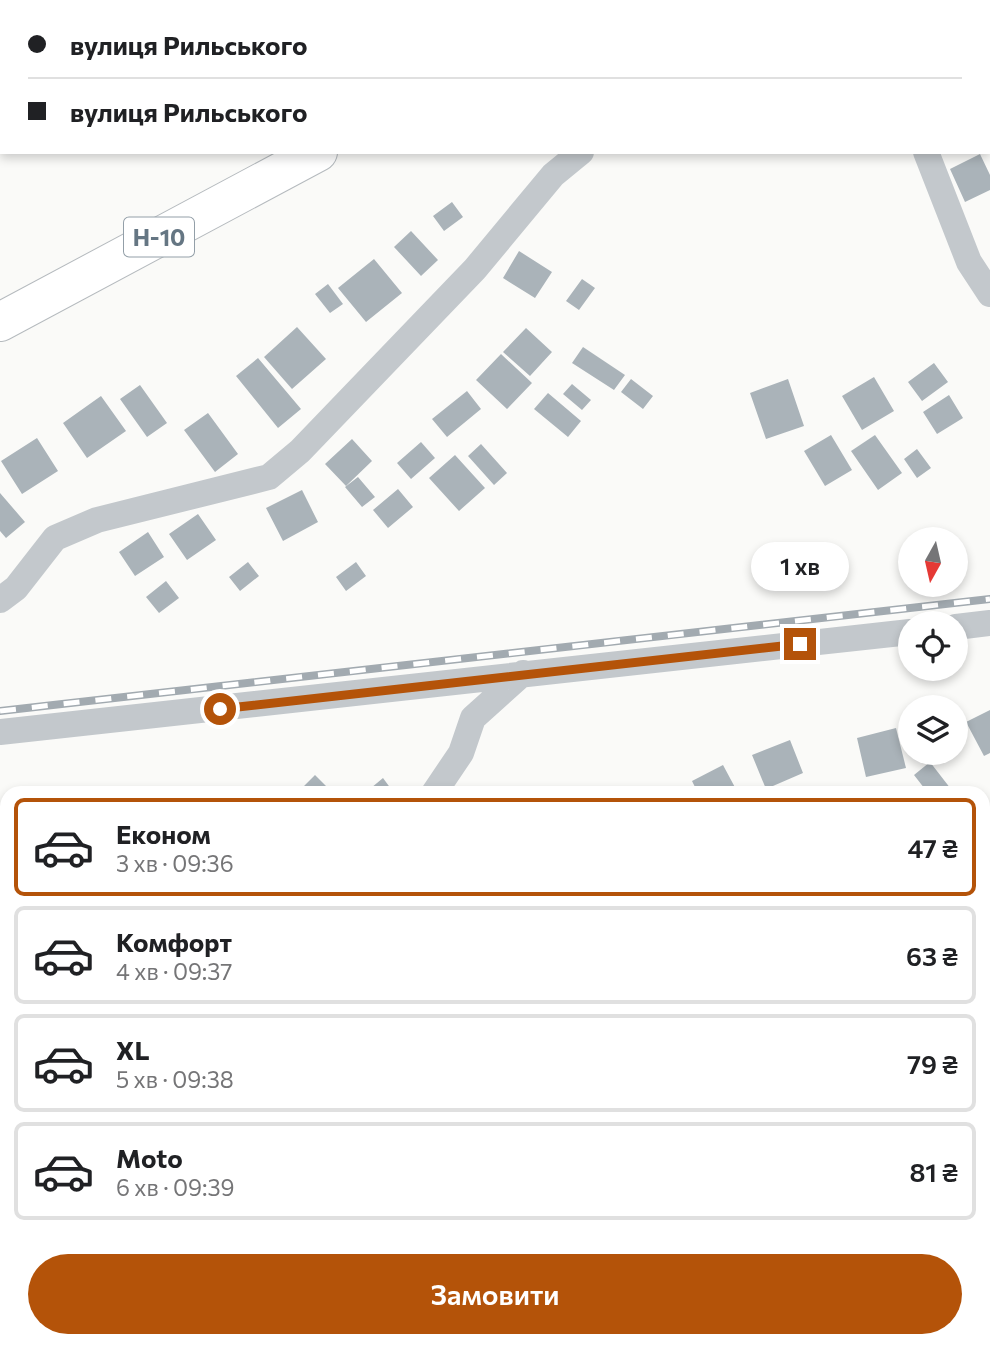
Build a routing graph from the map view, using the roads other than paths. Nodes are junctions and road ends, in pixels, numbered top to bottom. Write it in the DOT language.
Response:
graph roads {
  1 [pos="314,154"];
  2 [pos="579,154"];
  3 [pos="927,154"];
  4 [pos="990,294"];
  5 [pos="0,321"];
  6 [pos="0,600"];
  7 [pos="990,623"];
  8 [pos="968,626"];
  9 [pos="898,633"];
  10 [pos="523,673"];
  11 [pos="439,685"];
  12 [pos="472,718"];
  13 [pos="0,732"];
  14 [pos="439,786"];
  1 -- 5 [label="main road, Н-10"];
  2 -- 6 [label="street"];
  3 -- 4 [label="street"];
  7 -- 8 [label="street"];
  9 -- 10 [label="street"];
  10 -- 11 [label="street"];
  10 -- 12 [label="street"];
  11 -- 12 [label="street"];
  11 -- 13 [label="street"];
  12 -- 14 [label="street"];
}
